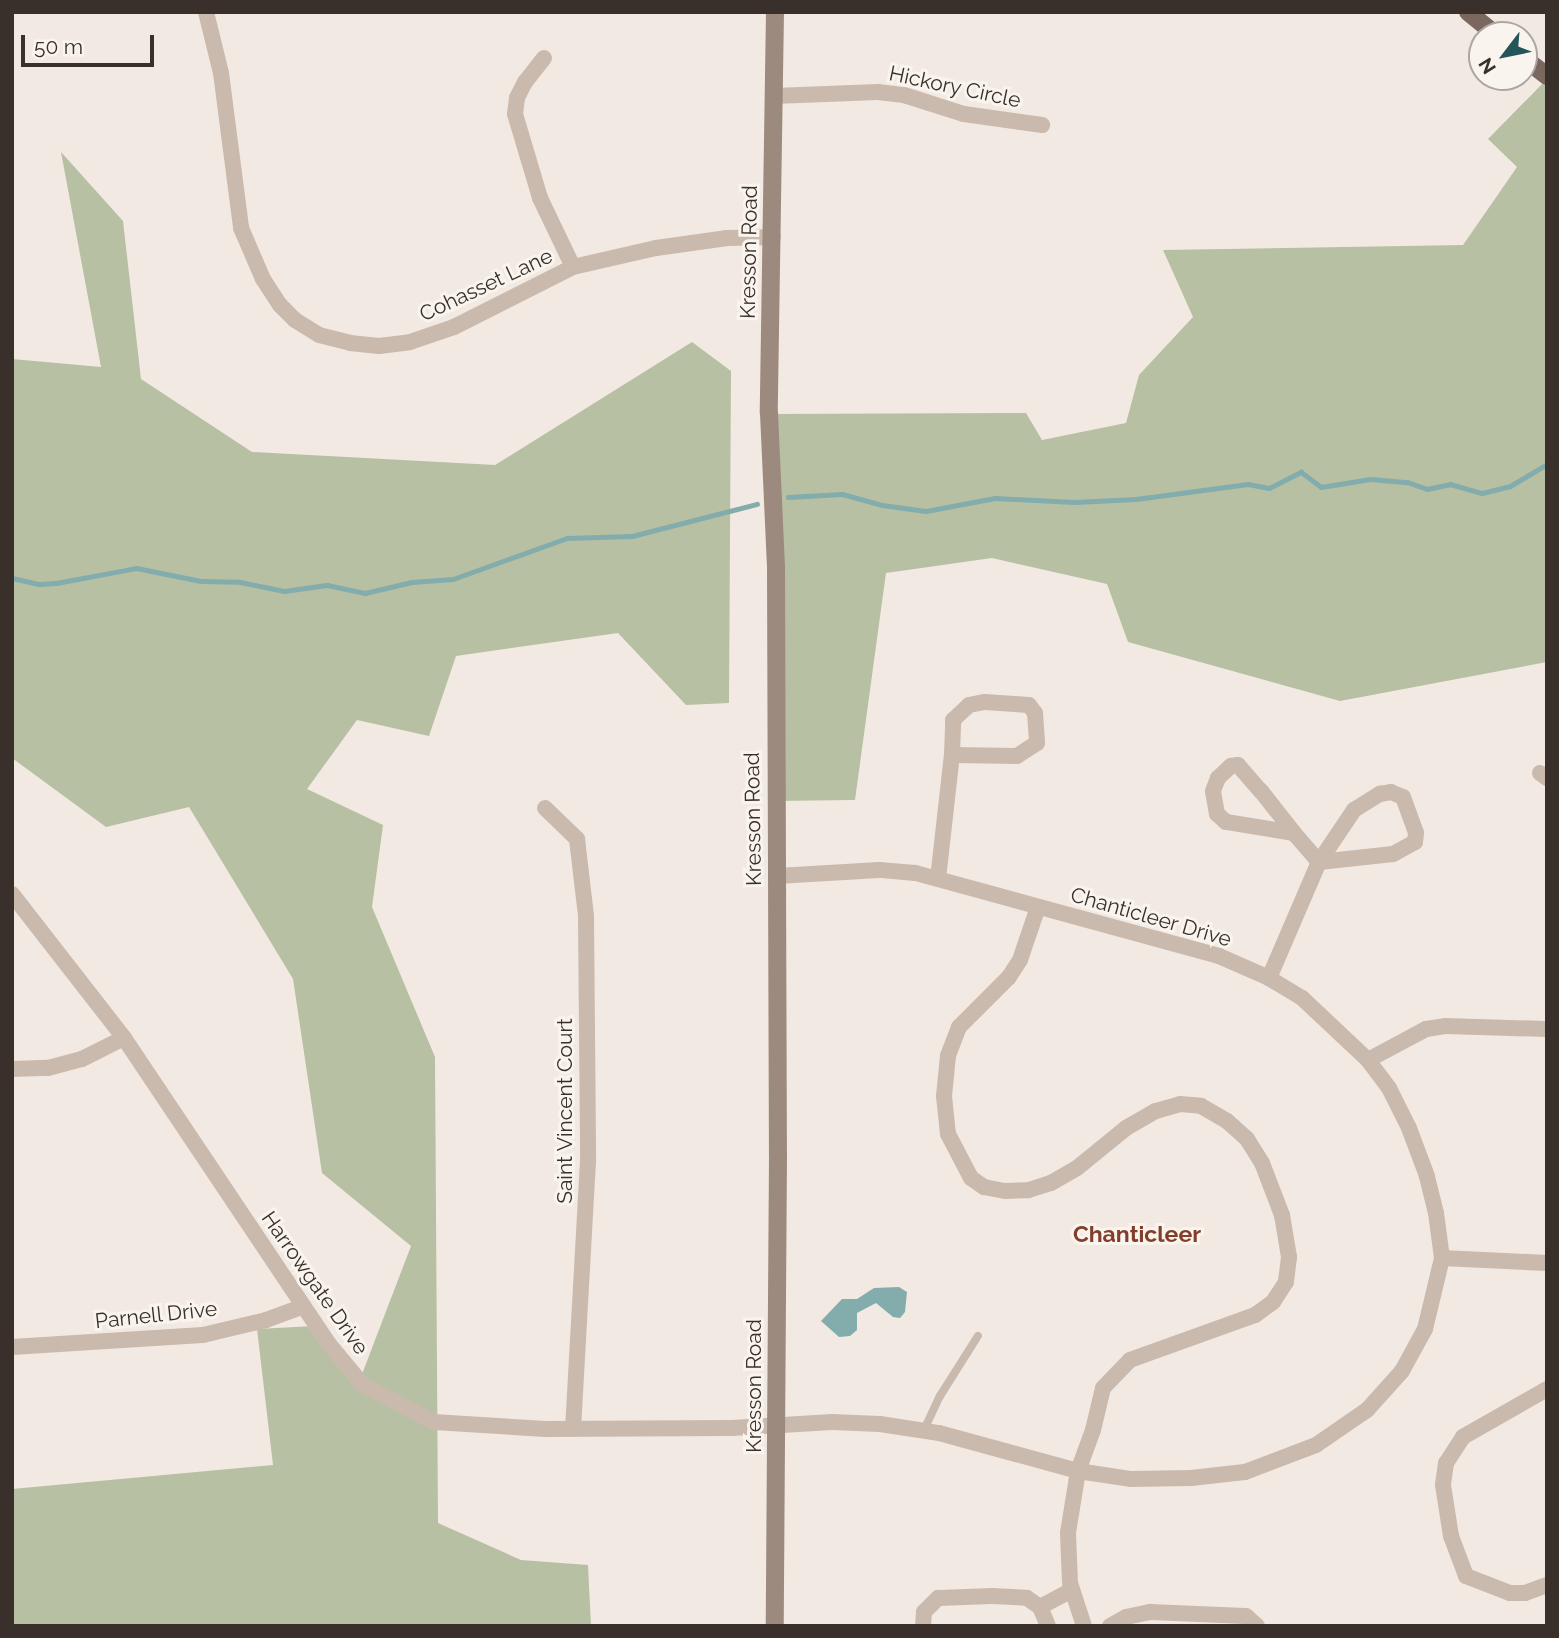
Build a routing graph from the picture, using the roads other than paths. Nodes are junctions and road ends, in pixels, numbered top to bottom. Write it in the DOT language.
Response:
graph roads {
  1 [pos="206,12"];
  2 [pos="775,12"];
  3 [pos="544,58"];
  4 [pos="774,96"];
  5 [pos="1042,125"];
  6 [pos="773,236"];
  7 [pos="573,267"];
  8 [pos="952,755"];
  9 [pos="545,808"];
  10 [pos="1294,834"];
  11 [pos="1319,862"];
  12 [pos="777,876"];
  13 [pos="938,879"];
  14 [pos="12,894"];
  15 [pos="1038,907"];
  16 [pos="1269,978"];
  17 [pos="1547,1028"];
  18 [pos="124,1038"];
  19 [pos="1368,1060"];
  20 [pos="12,1069"];
  21 [pos="1442,1258"];
  22 [pos="1547,1263"];
  23 [pos="302,1307"];
  24 [pos="978,1336"];
  25 [pos="12,1347"];
  26 [pos="1547,1389"];
  27 [pos="777,1425"];
  28 [pos="573,1429"];
  29 [pos="924,1430"];
  30 [pos="1078,1471"];
  31 [pos="1547,1585"];
  32 [pos="1072,1590"];
  33 [pos="1040,1607"];
  34 [pos="775,1626"];
  35 [pos="923,1626"];
  36 [pos="1048,1626"];
  37 [pos="1084,1626"];
  38 [pos="1110,1626"];
  39 [pos="1257,1626"];
  1 -- 7 [label="street, Cohasset Lane"];
  2 -- 4 [label="street, Kresson Road"];
  3 -- 7 [label="street"];
  4 -- 5 [label="street, Hickory Circle"];
  4 -- 6 [label="street, Kresson Road"];
  6 -- 7 [label="street, Cohasset Lane"];
  6 -- 12 [label="street, Kresson Road"];
  8 -- 8 [label="street"];
  8 -- 13 [label="street"];
  9 -- 28 [label="street, Saint Vincent Court"];
  10 -- 10 [label="street"];
  10 -- 11 [label="street"];
  11 -- 11 [label="street"];
  11 -- 16 [label="street"];
  12 -- 13 [label="street, Chanticleer Drive"];
  12 -- 27 [label="street, Kresson Road"];
  13 -- 15 [label="street, Chanticleer Drive"];
  14 -- 18 [label="street, Harrowgate Drive"];
  15 -- 16 [label="street, Chanticleer Drive"];
  15 -- 30 [label="street"];
  16 -- 19 [label="street, Chanticleer Drive"];
  17 -- 19 [label="street"];
  18 -- 20 [label="street"];
  18 -- 23 [label="street, Harrowgate Drive"];
  19 -- 21 [label="street, Chanticleer Drive"];
  21 -- 22 [label="street"];
  21 -- 30 [label="street, Chanticleer Drive"];
  23 -- 25 [label="street, Parnell Drive"];
  23 -- 28 [label="street, Harrowgate Drive"];
  24 -- 29 [label="lane"];
  26 -- 31 [label="street"];
  27 -- 28 [label="street, Harrowgate Drive"];
  27 -- 29 [label="street, Chanticleer Drive"];
  27 -- 34 [label="street, Kresson Road"];
  29 -- 30 [label="street, Chanticleer Drive"];
  30 -- 32 [label="street"];
  32 -- 33 [label="street"];
  32 -- 37 [label="street"];
  33 -- 35 [label="street"];
  33 -- 36 [label="street"];
  38 -- 39 [label="street"];
}
